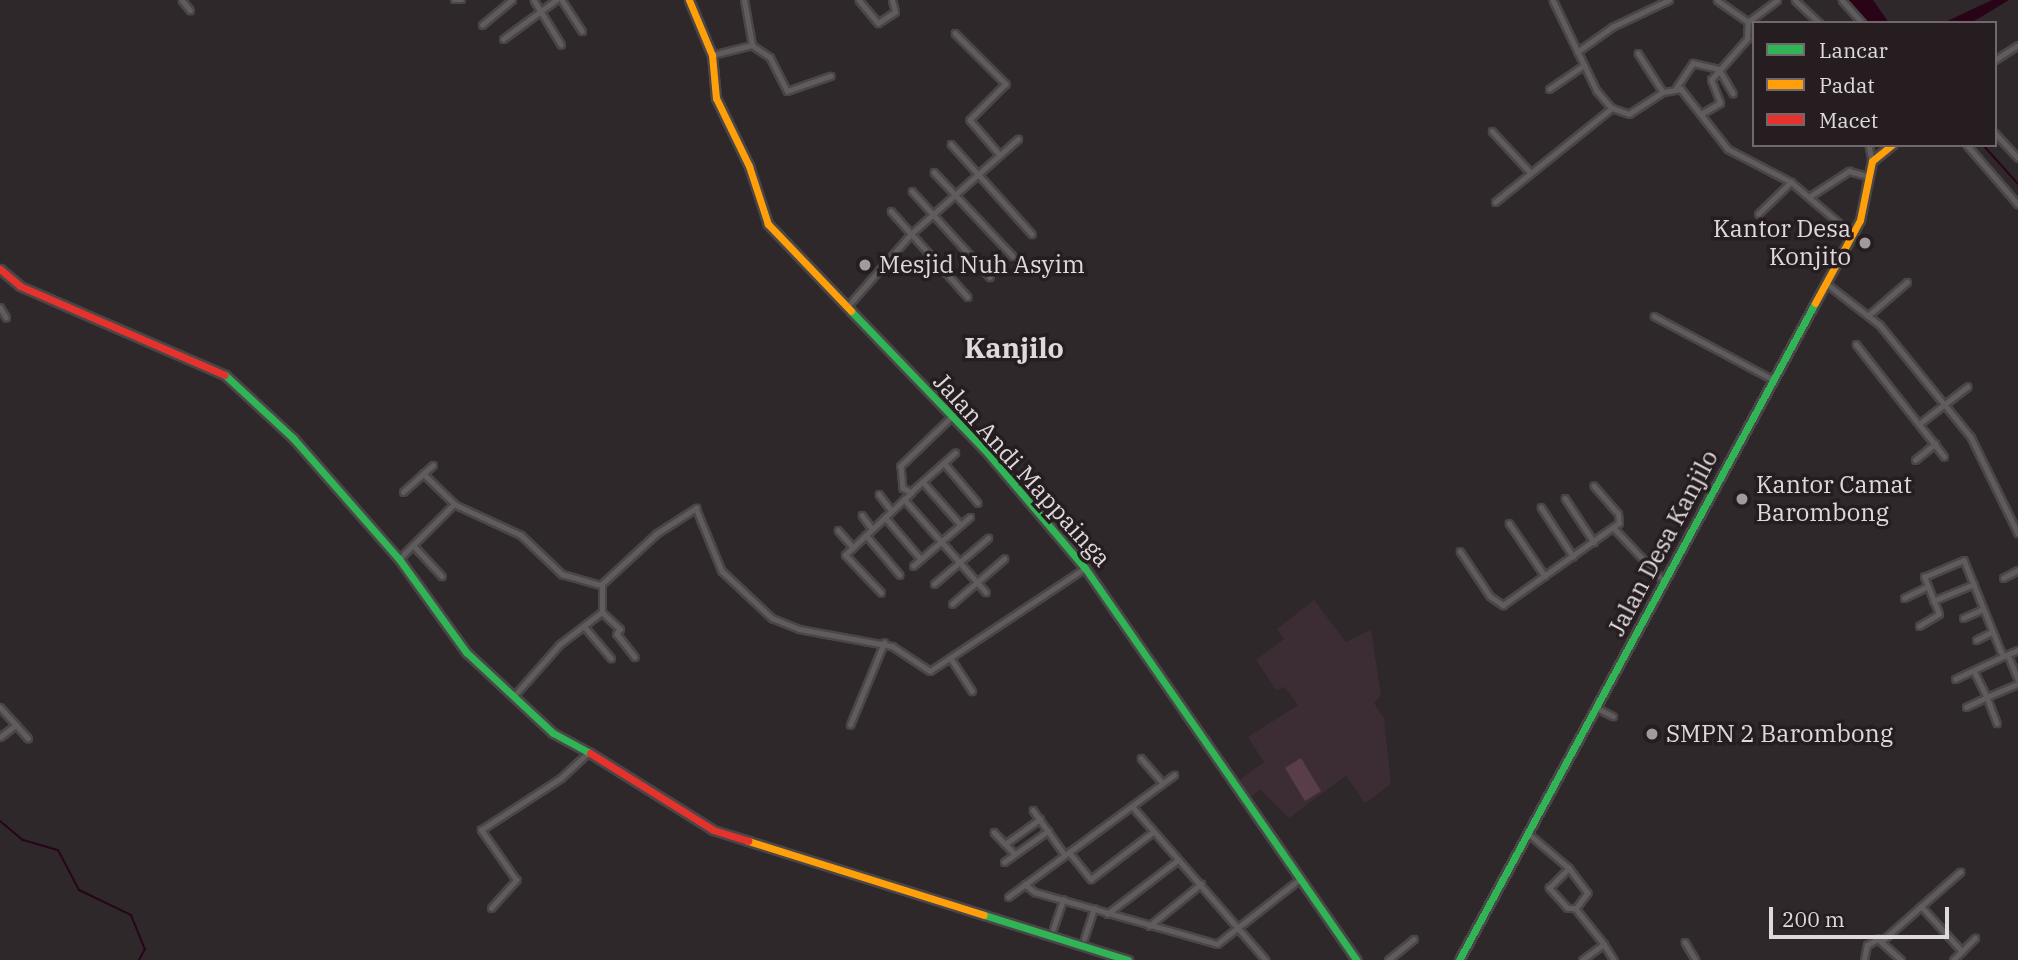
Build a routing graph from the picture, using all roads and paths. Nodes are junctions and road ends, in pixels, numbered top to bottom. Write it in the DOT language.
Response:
graph roads {
  1 [pos="182,0"];
  2 [pos="454,0"];
  3 [pos="462,0"];
  4 [pos="512,0"];
  5 [pos="534,0"];
  6 [pos="556,0"];
  7 [pos="562,0"];
  8 [pos="689,0"];
  9 [pos="744,0"];
  10 [pos="859,0"];
  11 [pos="892,0"];
  12 [pos="1552,0"];
  13 [pos="1669,0"];
  14 [pos="1717,0"];
  15 [pos="1777,0"];
  16 [pos="1795,0"];
  17 [pos="1842,0"];
  18 [pos="190,10"];
  19 [pos="541,10"];
  20 [pos="1818,21"];
  21 [pos="1861,21"];
  22 [pos="1748,22"];
  23 [pos="482,25"];
  24 [pos="582,31"];
  25 [pos="955,33"];
  26 [pos="503,39"];
  27 [pos="561,44"];
  28 [pos="752,45"];
  29 [pos="2018,46"];
  30 [pos="1577,52"];
  31 [pos="1638,52"];
  32 [pos="712,55"];
  33 [pos="1997,59"];
  34 [pos="1584,65"];
  35 [pos="1719,69"];
  36 [pos="830,76"];
  37 [pos="1676,88"];
  38 [pos="1549,89"];
  39 [pos="1663,92"];
  40 [pos="1733,93"];
  41 [pos="1612,108"];
  42 [pos="1701,114"];
  43 [pos="1492,131"];
  44 [pos="1997,135"];
  45 [pos="1018,139"];
  46 [pos="951,144"];
  47 [pos="1869,147"];
  48 [pos="1890,147"];
  49 [pos="1969,147"];
  50 [pos="1000,155"];
  51 [pos="2018,158"];
  52 [pos="1872,161"];
  53 [pos="934,172"];
  54 [pos="1531,173"];
  55 [pos="978,174"];
  56 [pos="1868,176"];
  57 [pos="1791,182"];
  58 [pos="912,191"];
  59 [pos="956,194"];
  60 [pos="1809,197"];
  61 [pos="1495,202"];
  62 [pos="2018,204"];
  63 [pos="891,211"];
  64 [pos="933,214"];
  65 [pos="1758,214"];
  66 [pos="911,234"];
  67 [pos="1032,234"];
  68 [pos="1852,234"];
  69 [pos="1013,256"];
  70 [pos="0,269"];
  71 [pos="990,277"];
  72 [pos="1907,282"];
  73 [pos="1825,283"];
  74 [pos="968,297"];
  75 [pos="0,307"];
  76 [pos="846,308"];
  77 [pos="1869,315"];
  78 [pos="1654,316"];
  79 [pos="6,317"];
  80 [pos="1856,344"];
  81 [pos="1772,379"];
  82 [pos="1967,387"];
  83 [pos="1943,403"];
  84 [pos="953,416"];
  85 [pos="1919,424"];
  86 [pos="1935,444"];
  87 [pos="955,453"];
  88 [pos="1944,456"];
  89 [pos="1914,460"];
  90 [pos="944,463"];
  91 [pos="433,466"];
  92 [pos="423,474"];
  93 [pos="923,482"];
  94 [pos="1594,486"];
  95 [pos="403,492"];
  96 [pos="911,492"];
  97 [pos="879,494"];
  98 [pos="1565,498"];
  99 [pos="904,499"];
  100 [pos="454,503"];
  101 [pos="978,503"];
  102 [pos="1541,507"];
  103 [pos="892,510"];
  104 [pos="862,515"];
  105 [pos="885,517"];
  106 [pos="970,517"];
  107 [pos="1509,523"];
  108 [pos="961,525"];
  109 [pos="1614,528"];
  110 [pos="872,529"];
  111 [pos="838,530"];
  112 [pos="2018,533"];
  113 [pos="866,535"];
  114 [pos="988,538"];
  115 [pos="942,541"];
  116 [pos="1594,542"];
  117 [pos="414,546"];
  118 [pos="853,547"];
  119 [pos="1460,551"];
  120 [pos="1573,556"];
  121 [pos="399,559"];
  122 [pos="921,559"];
  123 [pos="1004,559"];
  124 [pos="960,562"];
  125 [pos="914,566"];
  126 [pos="1086,568"];
  127 [pos="2018,570"];
  128 [pos="900,575"];
  129 [pos="442,576"];
  130 [pos="1545,576"];
  131 [pos="2003,578"];
  132 [pos="978,582"];
  133 [pos="1665,582"];
  134 [pos="934,584"];
  135 [pos="1974,584"];
  136 [pos="601,585"];
  137 [pos="1927,587"];
  138 [pos="986,592"];
  139 [pos="881,593"];
  140 [pos="1904,598"];
  141 [pos="1933,601"];
  142 [pos="953,604"];
  143 [pos="1983,609"];
  144 [pos="602,612"];
  145 [pos="1964,618"];
  146 [pos="584,626"];
  147 [pos="1919,626"];
  148 [pos="1992,632"];
  149 [pos="1976,640"];
  150 [pos="884,643"];
  151 [pos="2018,650"];
  152 [pos="2006,656"];
  153 [pos="635,657"];
  154 [pos="611,658"];
  155 [pos="952,660"];
  156 [pos="1974,671"];
  157 [pos="1955,679"];
  158 [pos="2018,681"];
  159 [pos="972,691"];
  160 [pos="1987,697"];
  161 [pos="512,698"];
  162 [pos="0,707"];
  163 [pos="1966,707"];
  164 [pos="1597,708"];
  165 [pos="1613,716"];
  166 [pos="1997,723"];
  167 [pos="16,725"];
  168 [pos="849,725"];
  169 [pos="0,737"];
  170 [pos="29,738"];
  171 [pos="590,751"];
  172 [pos="1141,758"];
  173 [pos="1174,775"];
  174 [pos="1163,783"];
  175 [pos="1132,806"];
  176 [pos="1033,810"];
  177 [pos="1040,819"];
  178 [pos="1048,831"];
  179 [pos="994,832"];
  180 [pos="1153,832"];
  181 [pos="1529,834"];
  182 [pos="1005,844"];
  183 [pos="1067,853"];
  184 [pos="1014,854"];
  185 [pos="1178,860"];
  186 [pos="1004,862"];
  187 [pos="1569,868"];
  188 [pos="1960,872"];
  189 [pos="1301,879"];
  190 [pos="1025,884"];
  191 [pos="1200,884"];
  192 [pos="1008,897"];
  193 [pos="1063,900"];
  194 [pos="1921,906"];
  195 [pos="491,908"];
  196 [pos="1094,909"];
  197 [pos="1576,909"];
  198 [pos="1107,914"];
  199 [pos="1149,926"];
  200 [pos="1238,928"];
  201 [pos="1053,929"];
  202 [pos="1975,938"];
  203 [pos="1084,939"];
  204 [pos="1414,939"];
  205 [pos="1883,940"];
  206 [pos="1685,942"];
  207 [pos="1604,944"];
  208 [pos="1962,951"];
  209 [pos="1103,957"];
  210 [pos="1128,960"];
  211 [pos="1266,960"];
  212 [pos="1356,960"];
  213 [pos="1388,960"];
  214 [pos="1459,960"];
  215 [pos="1583,960"];
  216 [pos="1614,960"];
  217 [pos="1696,960"];
  218 [pos="1864,960"];
  219 [pos="1901,960"];
  220 [pos="1953,960"];
  1 -- 18 [label="street"];
  2 -- 3 [label="street"];
  4 -- 23 [label="street"];
  5 -- 19 [label="street"];
  6 -- 19 [label="street"];
  7 -- 24 [label="street"];
  8 -- 32 [label="street, Jalan Andi Mappainga"];
  9 -- 28 [label="street"];
  10 -- 11 [label="street"];
  12 -- 30 [label="street"];
  13 -- 30 [label="street"];
  14 -- 22 [label="street"];
  15 -- 22 [label="street"];
  16 -- 20 [label="street"];
  17 -- 21 [label="street"];
  19 -- 26 [label="street"];
  19 -- 27 [label="street"];
  22 -- 35 [label="street"];
  25 -- 50 [label="street"];
  28 -- 32 [label="street"];
  28 -- 36 [label="street"];
  29 -- 33 [label="street"];
  30 -- 34 [label="street"];
  31 -- 39 [label="street"];
  32 -- 76 [label="street, Jalan Andi Mappainga"];
  34 -- 38 [label="street"];
  34 -- 41 [label="street"];
  35 -- 37 [label="street"];
  35 -- 40 [label="street"];
  35 -- 42 [label="street"];
  37 -- 39 [label="street"];
  37 -- 42 [label="street"];
  39 -- 41 [label="street"];
  41 -- 54 [label="street"];
  42 -- 57 [label="street"];
  43 -- 54 [label="street"];
  44 -- 51 [label="street"];
  45 -- 50 [label="street"];
  46 -- 55 [label="street"];
  47 -- 52 [label="street"];
  48 -- 52 [label="street"];
  49 -- 62 [label="street"];
  50 -- 55 [label="street"];
  52 -- 56 [label="street, Jalan Desa Kanjilo"];
  53 -- 59 [label="street"];
  54 -- 61 [label="street"];
  55 -- 59 [label="street"];
  55 -- 67 [label="street"];
  56 -- 60 [label="street"];
  56 -- 68 [label="street, Jalan Desa Kanjilo"];
  57 -- 60 [label="street"];
  57 -- 65 [label="street"];
  58 -- 64 [label="street"];
  59 -- 64 [label="street"];
  59 -- 69 [label="street"];
  60 -- 68 [label="street"];
  63 -- 66 [label="street"];
  64 -- 66 [label="street"];
  64 -- 71 [label="street"];
  66 -- 74 [label="street"];
  66 -- 76 [label="street"];
  68 -- 73 [label="street, Jalan Desa Kanjilo"];
  70 -- 121 [label="street"];
  72 -- 77 [label="street"];
  73 -- 77 [label="street"];
  73 -- 81 [label="street, Jalan Desa Kanjilo"];
  75 -- 79 [label="street"];
  76 -- 84 [label="street, Jalan Andi Mappainga"];
  77 -- 83 [label="street"];
  78 -- 81 [label="street"];
  80 -- 85 [label="street"];
  81 -- 133 [label="street, Jalan Desa Kanjilo"];
  82 -- 83 [label="street"];
  83 -- 85 [label="street"];
  83 -- 112 [label="street"];
  84 -- 96 [label="street"];
  84 -- 126 [label="street, Jalan Andi Mappainga"];
  85 -- 86 [label="street"];
  86 -- 88 [label="street"];
  86 -- 89 [label="street"];
  87 -- 90 [label="street"];
  90 -- 93 [label="street"];
  90 -- 101 [label="street"];
  91 -- 92 [label="street"];
  92 -- 95 [label="street"];
  92 -- 100 [label="street"];
  93 -- 96 [label="street"];
  93 -- 108 [label="street"];
  94 -- 109 [label="street"];
  96 -- 99 [label="street"];
  97 -- 103 [label="street"];
  98 -- 116 [label="street"];
  99 -- 103 [label="street"];
  99 -- 115 [label="street"];
  100 -- 117 [label="street"];
  100 -- 136 [label="street"];
  102 -- 120 [label="street"];
  103 -- 105 [label="street"];
  104 -- 110 [label="street"];
  105 -- 110 [label="street"];
  105 -- 122 [label="street"];
  106 -- 108 [label="street"];
  107 -- 130 [label="street"];
  108 -- 115 [label="street"];
  109 -- 116 [label="street"];
  109 -- 133 [label="street"];
  110 -- 113 [label="street"];
  111 -- 118 [label="street"];
  113 -- 118 [label="street"];
  113 -- 128 [label="street"];
  114 -- 124 [label="street"];
  115 -- 122 [label="street"];
  115 -- 124 [label="street"];
  116 -- 120 [label="street"];
  117 -- 121 [label="street"];
  117 -- 129 [label="street"];
  118 -- 139 [label="street"];
  119 -- 130 [label="street"];
  120 -- 130 [label="street"];
  121 -- 161 [label="street"];
  122 -- 125 [label="street"];
  123 -- 132 [label="street"];
  124 -- 132 [label="street"];
  124 -- 134 [label="street"];
  126 -- 155 [label="street"];
  126 -- 189 [label="street, Jalan Andi Mappainga"];
  127 -- 131 [label="street"];
  132 -- 138 [label="street"];
  132 -- 142 [label="street"];
  133 -- 164 [label="street, Jalan Desa Kanjilo"];
  135 -- 137 [label="street"];
  135 -- 141 [label="street"];
  135 -- 143 [label="street"];
  136 -- 144 [label="street"];
  136 -- 150 [label="street"];
  137 -- 140 [label="street"];
  137 -- 141 [label="street"];
  141 -- 147 [label="street"];
  143 -- 145 [label="street"];
  143 -- 148 [label="street"];
  144 -- 146 [label="street"];
  144 -- 153 [label="street"];
  146 -- 154 [label="street"];
  146 -- 161 [label="street"];
  148 -- 149 [label="street"];
  148 -- 152 [label="street"];
  150 -- 155 [label="street"];
  150 -- 168 [label="street"];
  151 -- 152 [label="street"];
  152 -- 156 [label="street"];
  152 -- 158 [label="street"];
  155 -- 159 [label="street"];
  156 -- 157 [label="street"];
  156 -- 160 [label="street"];
  158 -- 160 [label="street"];
  160 -- 163 [label="street"];
  160 -- 166 [label="street"];
  161 -- 171 [label="street"];
  162 -- 167 [label="street"];
  164 -- 165 [label="street"];
  164 -- 181 [label="street, Jalan Desa Kanjilo"];
  167 -- 169 [label="street"];
  167 -- 170 [label="street"];
  171 -- 195 [label="street"];
  171 -- 209 [label="street"];
  172 -- 174 [label="street"];
  173 -- 174 [label="street"];
  174 -- 175 [label="street"];
  175 -- 180 [label="street"];
  175 -- 183 [label="street"];
  176 -- 177 [label="street"];
  177 -- 178 [label="street"];
  177 -- 182 [label="street"];
  178 -- 183 [label="street"];
  178 -- 184 [label="street"];
  179 -- 182 [label="street"];
  180 -- 183 [label="street"];
  180 -- 185 [label="street"];
  181 -- 187 [label="street"];
  181 -- 214 [label="street, Jalan Desa Kanjilo"];
  182 -- 184 [label="street"];
  183 -- 190 [label="street"];
  184 -- 186 [label="street"];
  185 -- 191 [label="street"];
  185 -- 198 [label="street"];
  187 -- 197 [label="street"];
  187 -- 197 [label="street"];
  188 -- 194 [label="street"];
  189 -- 200 [label="street"];
  189 -- 212 [label="street, Jalan Andi Mappainga"];
  190 -- 192 [label="street"];
  190 -- 193 [label="street"];
  191 -- 199 [label="street"];
  191 -- 200 [label="street"];
  193 -- 196 [label="street"];
  193 -- 201 [label="street"];
  194 -- 205 [label="street"];
  194 -- 208 [label="street"];
  196 -- 198 [label="street"];
  196 -- 203 [label="street"];
  197 -- 207 [label="street"];
  198 -- 199 [label="street"];
  199 -- 200 [label="street"];
  200 -- 211 [label="street"];
  202 -- 208 [label="street"];
  204 -- 213 [label="street"];
  205 -- 218 [label="street"];
  205 -- 219 [label="street"];
  206 -- 217 [label="street"];
  207 -- 215 [label="street"];
  207 -- 216 [label="street"];
  208 -- 220 [label="street"];
  209 -- 210 [label="street"];
}
